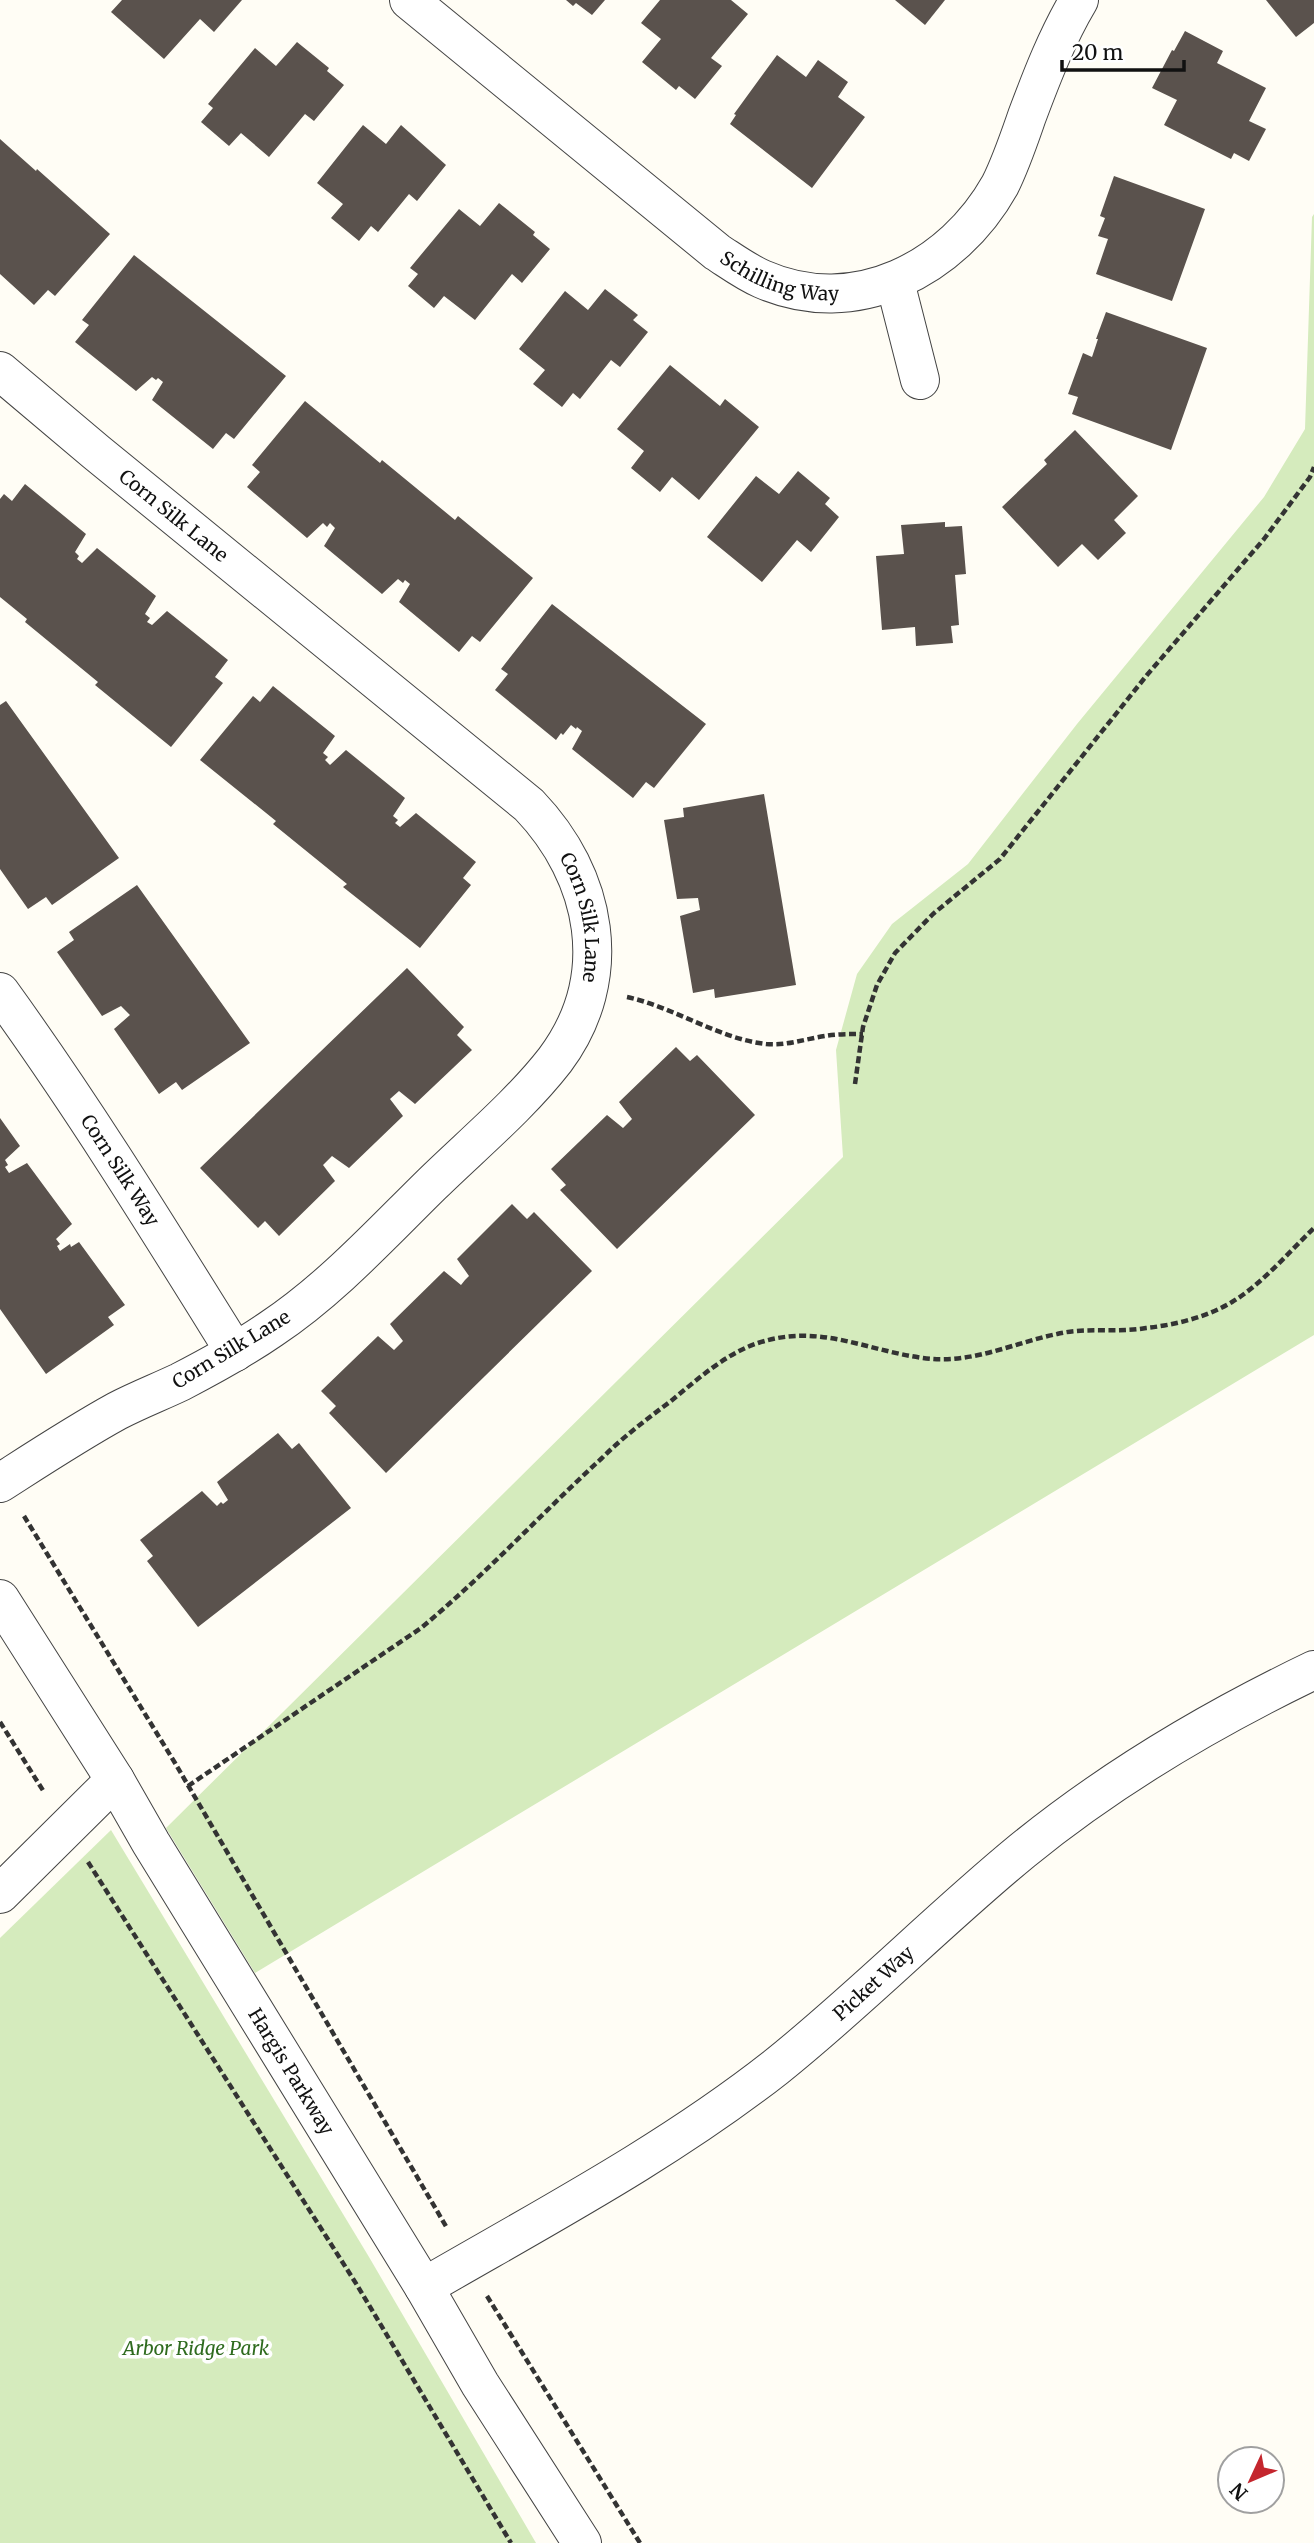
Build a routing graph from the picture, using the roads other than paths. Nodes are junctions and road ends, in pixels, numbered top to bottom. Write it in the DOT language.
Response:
graph roads {
  1 [pos="409,0"];
  2 [pos="1079,0"];
  3 [pos="895,282"];
  4 [pos="3,380"];
  5 [pos="920,380"];
  6 [pos="0,992"];
  7 [pos="235,1352"];
  8 [pos="8,1494"];
  9 [pos="0,1599"];
  10 [pos="1314,1670"];
  11 [pos="115,1780"];
  12 [pos="0,1894"];
  13 [pos="424,2287"];
  14 [pos="582,2543"];
  1 -- 3 [label="street, Schilling Way"];
  2 -- 3 [label="street, Schilling Way"];
  3 -- 5 [label="street"];
  4 -- 7 [label="street, Corn Silk Lane"];
  6 -- 7 [label="street, Corn Silk Way"];
  7 -- 8 [label="street, Corn Silk Lane"];
  9 -- 11 [label="street, Hargis Parkway"];
  10 -- 13 [label="street, Picket Way"];
  11 -- 12 [label="street"];
  11 -- 13 [label="street, Hargis Parkway"];
  13 -- 14 [label="street, Hargis Parkway"];
}
